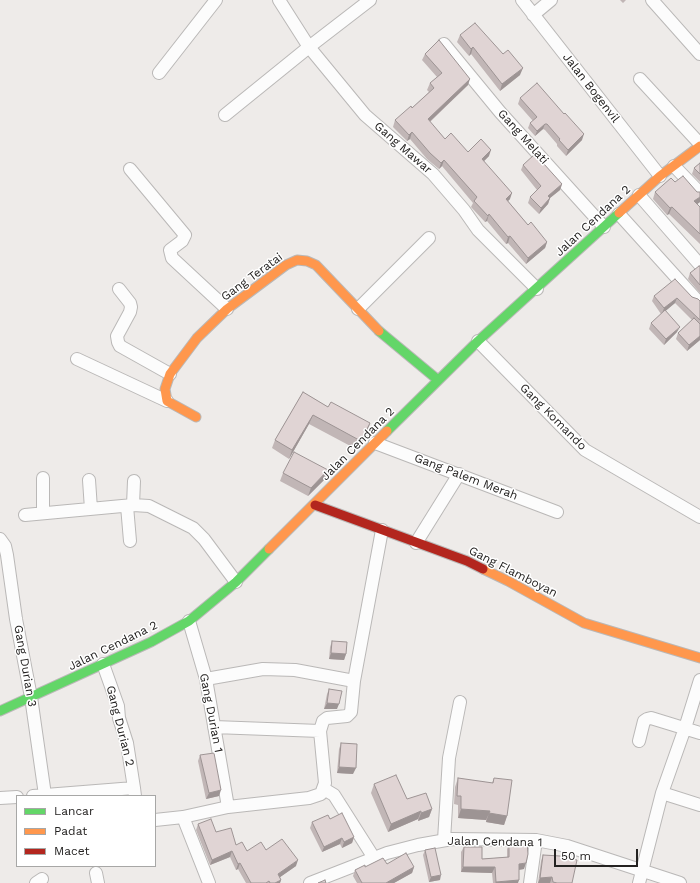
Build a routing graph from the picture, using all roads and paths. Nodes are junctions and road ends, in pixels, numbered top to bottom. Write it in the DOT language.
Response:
graph roads {
  1 [pos="216,0"];
  2 [pos="279,0"];
  3 [pos="371,0"];
  4 [pos="522,0"];
  5 [pos="551,0"];
  6 [pos="652,0"];
  7 [pos="533,15"];
  8 [pos="444,44"];
  9 [pos="309,46"];
  10 [pos="698,49"];
  11 [pos="160,73"];
  12 [pos="640,79"];
  13 [pos="225,115"];
  14 [pos="700,145"];
  15 [pos="674,166"];
  16 [pos="130,168"];
  17 [pos="660,176"];
  18 [pos="700,192"];
  19 [pos="639,195"];
  20 [pos="619,214"];
  21 [pos="604,227"];
  22 [pos="429,238"];
  23 [pos="700,265"];
  24 [pos="119,289"];
  25 [pos="537,289"];
  26 [pos="695,298"];
  27 [pos="227,309"];
  28 [pos="358,309"];
  29 [pos="478,341"];
  30 [pos="77,359"];
  31 [pos="170,374"];
  32 [pos="438,380"];
  33 [pos="167,401"];
  34 [pos="196,417"];
  35 [pos="375,443"];
  36 [pos="459,474"];
  37 [pos="42,478"];
  38 [pos="89,480"];
  39 [pos="134,481"];
  40 [pos="315,505"];
  41 [pos="130,506"];
  42 [pos="91,509"];
  43 [pos="557,512"];
  44 [pos="43,513"];
  45 [pos="25,515"];
  46 [pos="700,517"];
  47 [pos="382,530"];
  48 [pos="0,539"];
  49 [pos="130,541"];
  50 [pos="416,543"];
  51 [pos="236,582"];
  52 [pos="189,621"];
  53 [pos="700,658"];
  54 [pos="103,664"];
  55 [pos="206,679"];
  56 [pos="700,680"];
  57 [pos="354,681"];
  58 [pos="31,698"];
  59 [pos="460,702"];
  60 [pos="0,711"];
  61 [pos="214,727"];
  62 [pos="685,728"];
  63 [pos="320,731"];
  64 [pos="700,733"];
  65 [pos="639,741"];
  66 [pos="324,789"];
  67 [pos="134,792"];
  68 [pos="662,793"];
  69 [pos="45,795"];
  70 [pos="16,797"];
  71 [pos="0,798"];
  72 [pos="700,805"];
  73 [pos="228,807"];
  74 [pos="183,817"];
  75 [pos="156,820"];
  76 [pos="444,840"];
  77 [pos="536,840"];
  78 [pos="374,858"];
  79 [pos="642,870"];
  80 [pos="209,883"];
  81 [pos="310,883"];
  82 [pos="530,883"];
  83 [pos="639,883"];
  84 [pos="680,883"];
  1 -- 11 [label="street"];
  2 -- 9 [label="street, Gang Mawar"];
  3 -- 9 [label="street"];
  4 -- 7 [label="street, Jalan Bogenvil"];
  5 -- 7 [label="street"];
  6 -- 10 [label="street"];
  7 -- 17 [label="street, Jalan Bogenvil"];
  8 -- 21 [label="street, Gang Melati"];
  9 -- 13 [label="street"];
  9 -- 25 [label="street, Gang Mawar"];
  12 -- 14 [label="street"];
  14 -- 15 [label="street, Jalan Cendana 2"];
  15 -- 17 [label="street, Jalan Cendana 2"];
  15 -- 18 [label="street"];
  16 -- 27 [label="street"];
  17 -- 19 [label="street, Jalan Cendana 2"];
  19 -- 20 [label="street, Jalan Cendana 2"];
  19 -- 23 [label="street"];
  20 -- 21 [label="street, Jalan Cendana 2"];
  20 -- 26 [label="street"];
  21 -- 25 [label="street, Jalan Cendana 2"];
  22 -- 28 [label="street"];
  24 -- 31 [label="street"];
  25 -- 29 [label="street, Jalan Cendana 2"];
  27 -- 28 [label="street, Gang Teratai"];
  27 -- 31 [label="street, Gang Teratai"];
  28 -- 32 [label="street, Gang Teratai"];
  29 -- 32 [label="street, Jalan Cendana 2"];
  29 -- 46 [label="street, Gang Komando"];
  30 -- 33 [label="street"];
  31 -- 33 [label="street, Gang Teratai"];
  32 -- 35 [label="street, Jalan Cendana 2"];
  33 -- 34 [label="street"];
  35 -- 36 [label="street, Gang Palem Merah"];
  35 -- 40 [label="street, Jalan Cendana 2"];
  36 -- 43 [label="street, Gang Palem Merah"];
  36 -- 50 [label="street"];
  37 -- 44 [label="street"];
  38 -- 42 [label="street"];
  39 -- 41 [label="street"];
  40 -- 47 [label="street, Gang Flamboyan"];
  40 -- 51 [label="street, Jalan Cendana 2"];
  41 -- 42 [label="street"];
  41 -- 49 [label="street"];
  41 -- 51 [label="street"];
  42 -- 44 [label="street"];
  44 -- 45 [label="street"];
  47 -- 50 [label="street, Gang Flamboyan"];
  47 -- 57 [label="street"];
  48 -- 58 [label="street, Gang Durian 3"];
  50 -- 53 [label="street, Gang Flamboyan"];
  51 -- 52 [label="street, Jalan Cendana 2"];
  52 -- 54 [label="street, Jalan Cendana 2"];
  52 -- 55 [label="street, Gang Durian 1"];
  54 -- 58 [label="street, Jalan Cendana 2"];
  54 -- 67 [label="street, Gang Durian 2"];
  55 -- 57 [label="street"];
  55 -- 61 [label="street, Gang Durian 1"];
  56 -- 62 [label="street"];
  57 -- 63 [label="street"];
  58 -- 60 [label="street, Jalan Cendana 2"];
  58 -- 69 [label="street, Gang Durian 3"];
  59 -- 76 [label="street"];
  61 -- 63 [label="street"];
  61 -- 73 [label="street, Gang Durian 1"];
  62 -- 64 [label="street"];
  62 -- 65 [label="street"];
  62 -- 68 [label="street"];
  63 -- 66 [label="street"];
  66 -- 73 [label="street"];
  66 -- 78 [label="street"];
  67 -- 69 [label="street"];
  68 -- 72 [label="street"];
  68 -- 79 [label="street"];
  70 -- 71 [label="street"];
  73 -- 74 [label="street"];
  74 -- 75 [label="street"];
  74 -- 80 [label="street"];
  76 -- 77 [label="street, Jalan Cendana 1"];
  76 -- 78 [label="street, Jalan Cendana 1"];
  77 -- 79 [label="street, Jalan Cendana 1"];
  77 -- 82 [label="street"];
  78 -- 81 [label="street, Jalan Cendana 1"];
  79 -- 83 [label="street"];
  79 -- 84 [label="street, Jalan Cendana 1"];
}
